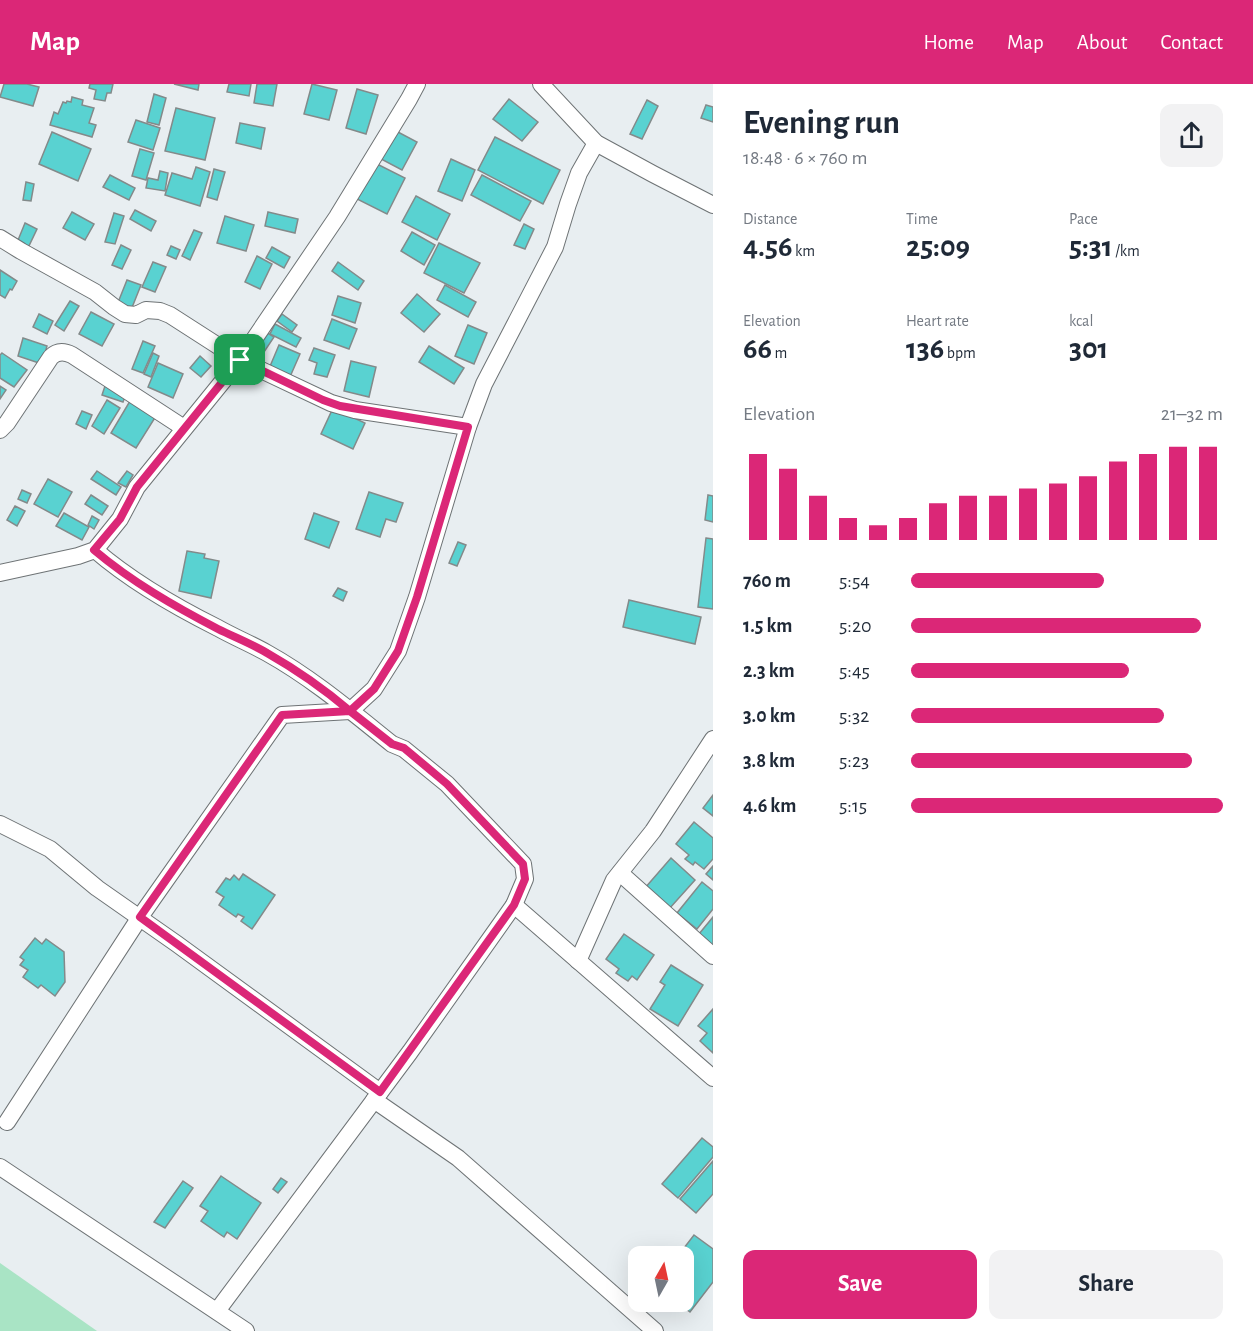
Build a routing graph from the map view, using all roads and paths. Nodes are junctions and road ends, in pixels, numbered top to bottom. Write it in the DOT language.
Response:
graph roads {
  1 [pos="417,84"];
  2 [pos="541,84"];
  3 [pos="596,143"];
  4 [pos="713,205"];
  5 [pos="0,238"];
  6 [pos="240,360"];
  7 [pos="468,427"];
  8 [pos="184,428"];
  9 [pos="0,430"];
  10 [pos="94,550"];
  11 [pos="0,573"];
  12 [pos="350,711"];
  13 [pos="713,739"];
  14 [pos="0,824"];
  15 [pos="620,873"];
  16 [pos="514,905"];
  17 [pos="140,917"];
  18 [pos="713,956"];
  19 [pos="578,961"];
  20 [pos="713,1078"];
  21 [pos="377,1096"];
  22 [pos="7,1122"];
  23 [pos="0,1167"];
  24 [pos="217,1311"];
  25 [pos="246,1331"];
  26 [pos="655,1331"];
  1 -- 6 [label="street"];
  2 -- 3 [label="street"];
  3 -- 4 [label="street"];
  3 -- 7 [label="street"];
  5 -- 6 [label="street"];
  6 -- 7 [label="street"];
  6 -- 8 [label="street"];
  7 -- 12 [label="street"];
  8 -- 9 [label="street"];
  8 -- 10 [label="street"];
  10 -- 11 [label="street"];
  10 -- 12 [label="street"];
  12 -- 16 [label="street"];
  12 -- 17 [label="street"];
  13 -- 15 [label="street"];
  14 -- 17 [label="street"];
  15 -- 18 [label="street"];
  15 -- 19 [label="street"];
  16 -- 19 [label="street"];
  16 -- 21 [label="street"];
  17 -- 21 [label="street"];
  17 -- 22 [label="street"];
  19 -- 20 [label="street"];
  21 -- 24 [label="street"];
  21 -- 26 [label="street"];
  23 -- 24 [label="street"];
  24 -- 25 [label="street"];
}
